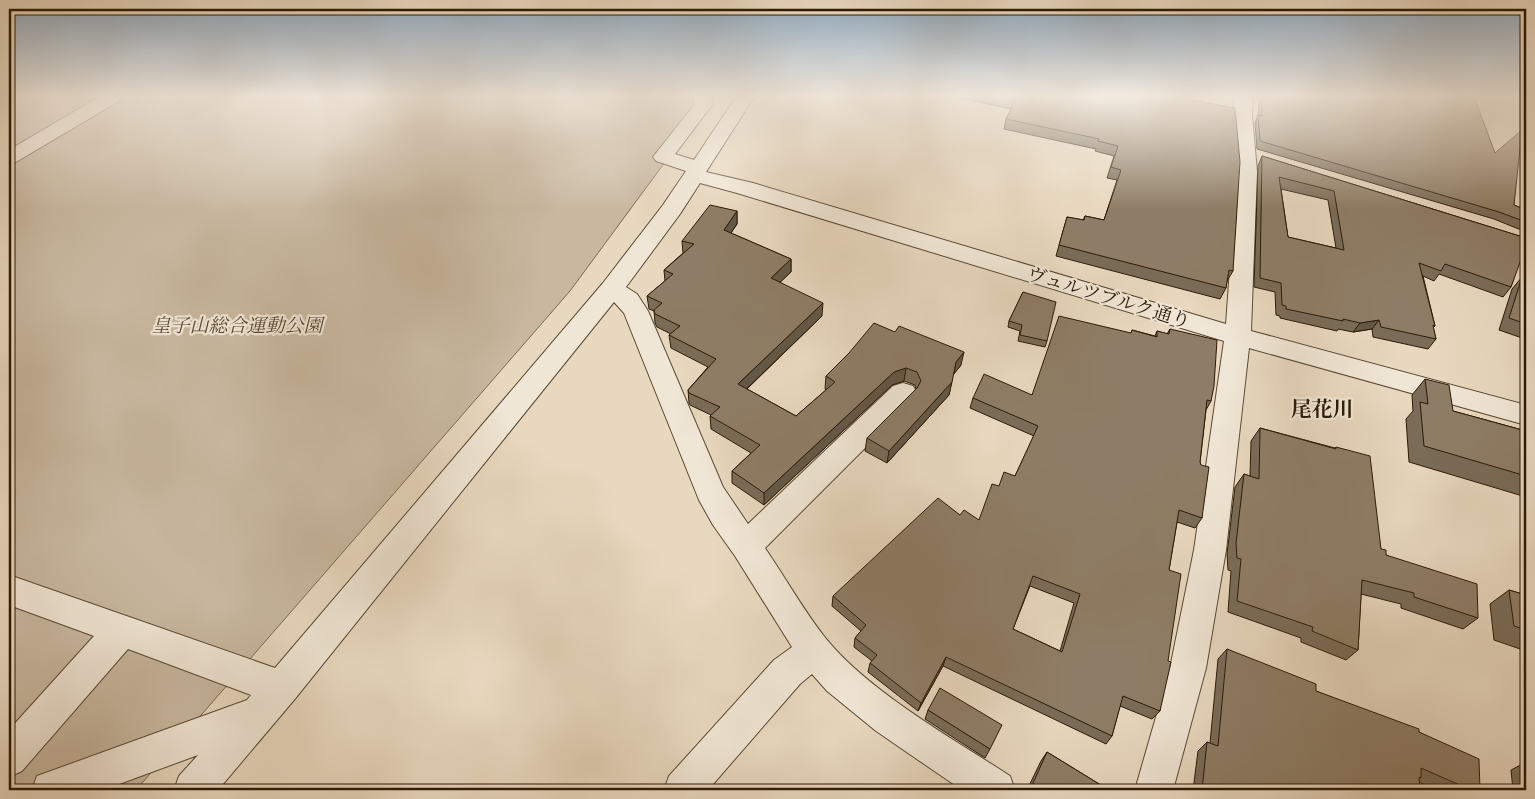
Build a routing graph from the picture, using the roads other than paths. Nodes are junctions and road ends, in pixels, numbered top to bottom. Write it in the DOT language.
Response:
graph roads {
  1 [pos="49,134"];
  2 [pos="680,134"];
  3 [pos="721,134"];
  4 [pos="1248,134"];
  5 [pos="9,158"];
  6 [pos="696,172"];
  7 [pos="612,289"];
  8 [pos="1238,336"];
  9 [pos="903,393"];
  10 [pos="1526,415"];
  11 [pos="746,546"];
  12 [pos="9,590"];
  13 [pos="121,630"];
  14 [pos="814,651"];
  15 [pos="270,701"];
  16 [pos="9,758"];
  17 [pos="51,790"];
  18 [pos="194,790"];
  19 [pos="683,790"];
  20 [pos="996,790"];
  21 [pos="1154,790"];
  1 -- 5 [label="street"];
  2 -- 6 [label="street, ヴュルツブルク通り"];
  3 -- 6 [label="street"];
  4 -- 8 [label="street"];
  6 -- 7 [label="street"];
  6 -- 8 [label="street, ヴュルツブルク通り"];
  7 -- 11 [label="street"];
  7 -- 15 [label="street"];
  8 -- 10 [label="street, ヴュルツブルク通り"];
  8 -- 21 [label="street"];
  9 -- 11 [label="street"];
  11 -- 14 [label="street"];
  12 -- 13 [label="street"];
  13 -- 15 [label="street"];
  13 -- 16 [label="street"];
  14 -- 19 [label="street"];
  14 -- 20 [label="street"];
  15 -- 17 [label="street"];
  15 -- 18 [label="street"];
}
